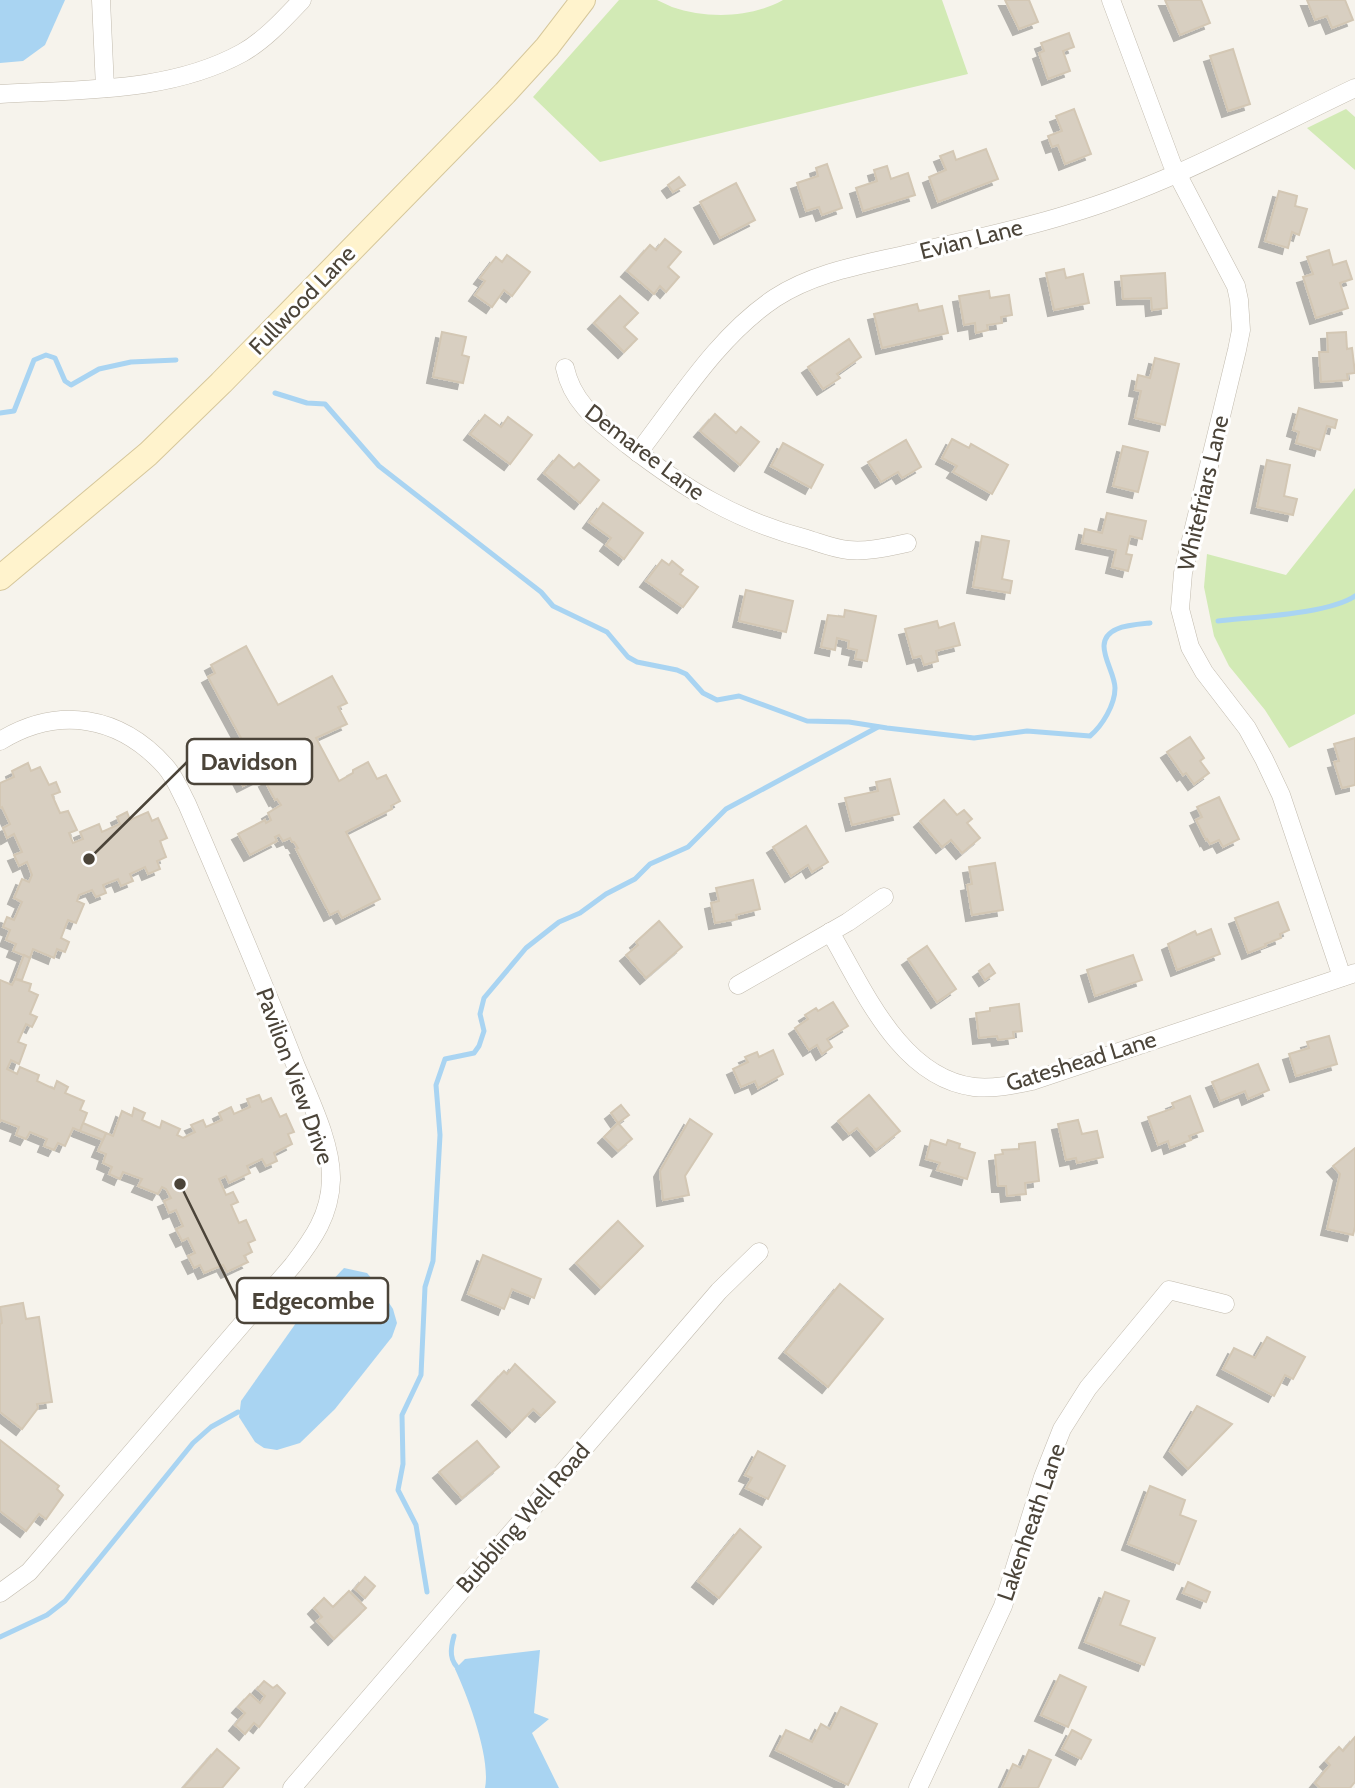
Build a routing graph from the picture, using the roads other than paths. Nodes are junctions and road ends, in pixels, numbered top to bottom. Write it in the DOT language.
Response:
graph roads {
  1 [pos="101,0"];
  2 [pos="302,0"];
  3 [pos="583,0"];
  4 [pos="1111,0"];
  5 [pos="105,88"];
  6 [pos="1355,88"];
  7 [pos="0,94"];
  8 [pos="1176,173"];
  9 [pos="565,368"];
  10 [pos="638,453"];
  11 [pos="907,543"];
  12 [pos="0,578"];
  13 [pos="0,741"];
  14 [pos="884,897"];
  15 [pos="830,932"];
  16 [pos="1349,975"];
  17 [pos="738,985"];
  18 [pos="759,1252"];
  19 [pos="1225,1304"];
  20 [pos="0,1593"];
  21 [pos="292,1788"];
  22 [pos="918,1788"];
  1 -- 5 [label="street"];
  2 -- 5 [label="street"];
  3 -- 12 [label="street, Fullwood Lane"];
  4 -- 8 [label="street, Whitefriars Lane"];
  5 -- 7 [label="street"];
  6 -- 8 [label="street, Evian Lane"];
  8 -- 10 [label="street, Evian Lane"];
  8 -- 16 [label="street, Whitefriars Lane"];
  9 -- 10 [label="street, Demaree Lane"];
  10 -- 11 [label="street, Demaree Lane"];
  13 -- 20 [label="street, Pavilion View Drive"];
  14 -- 15 [label="street"];
  15 -- 16 [label="street, Gateshead Lane"];
  15 -- 17 [label="street"];
  18 -- 21 [label="street, Bubbling Well Road"];
  19 -- 22 [label="street, Lakenheath Lane"];
}
